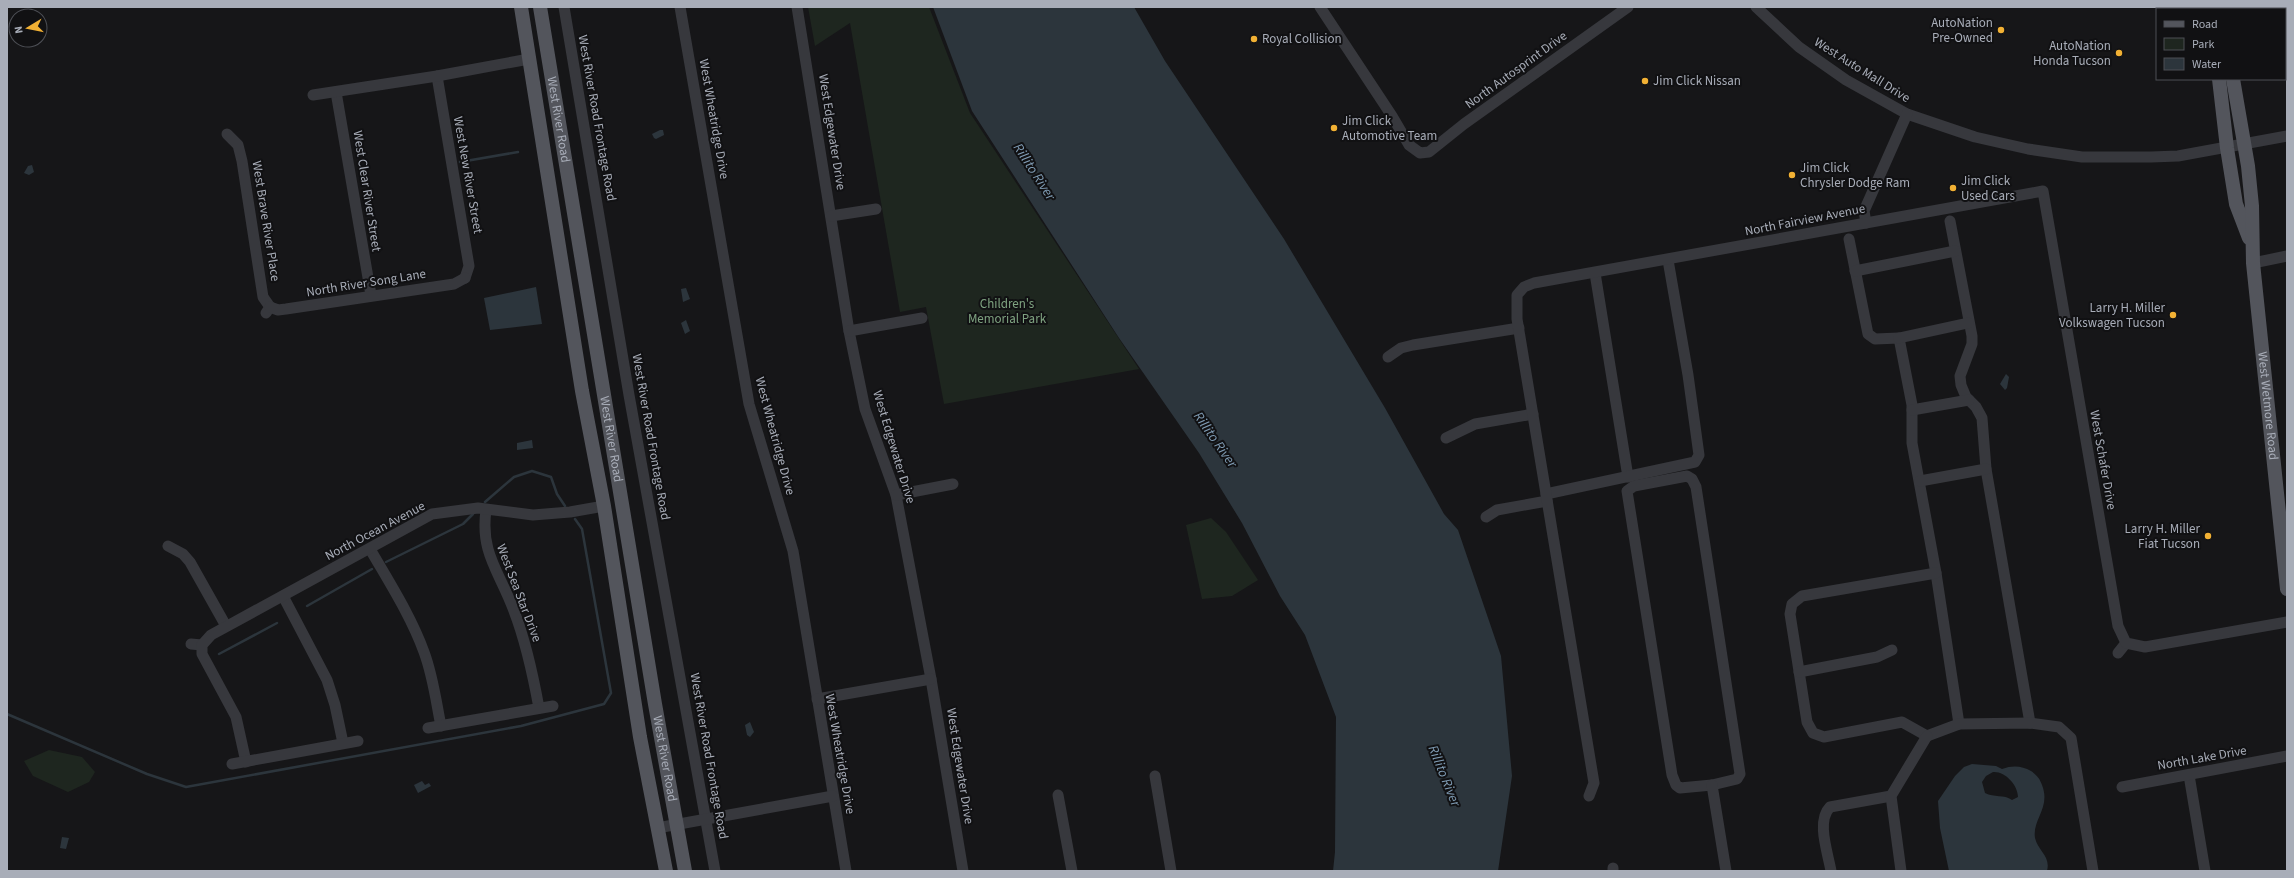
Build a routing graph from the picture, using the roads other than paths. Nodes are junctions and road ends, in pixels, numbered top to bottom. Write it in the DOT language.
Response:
graph roads {
  1 [pos="521,7"];
  2 [pos="540,7"];
  3 [pos="564,7"];
  4 [pos="680,7"];
  5 [pos="797,7"];
  6 [pos="1320,7"];
  7 [pos="1628,7"];
  8 [pos="1756,7"];
  9 [pos="529,59"];
  10 [pos="437,76"];
  11 [pos="2219,80"];
  12 [pos="2233,80"];
  13 [pos="336,92"];
  14 [pos="313,95"];
  15 [pos="1907,114"];
  16 [pos="227,134"];
  17 [pos="2287,136"];
  18 [pos="2245,144"];
  19 [pos="2227,148"];
  20 [pos="2043,191"];
  21 [pos="876,209"];
  22 [pos="831,216"];
  23 [pos="1950,221"];
  24 [pos="1866,223"];
  25 [pos="1849,239"];
  26 [pos="2252,246"];
  27 [pos="1955,251"];
  28 [pos="2287,256"];
  29 [pos="1668,260"];
  30 [pos="2253,263"];
  31 [pos="1855,271"];
  32 [pos="1595,272"];
  33 [pos="469,280"];
  34 [pos="371,295"];
  35 [pos="268,310"];
  36 [pos="922,318"];
  37 [pos="1968,323"];
  38 [pos="1519,328"];
  39 [pos="849,331"];
  40 [pos="1899,338"];
  41 [pos="1388,357"];
  42 [pos="1969,400"];
  43 [pos="1912,410"];
  44 [pos="1533,414"];
  45 [pos="1446,438"];
  46 [pos="1986,469"];
  47 [pos="1628,477"];
  48 [pos="1920,481"];
  49 [pos="954,484"];
  50 [pos="896,495"];
  51 [pos="1547,497"];
  52 [pos="604,506"];
  53 [pos="486,510"];
  54 [pos="2283,510"];
  55 [pos="1486,517"];
  56 [pos="168,546"];
  57 [pos="370,549"];
  58 [pos="1936,573"];
  59 [pos="2287,589"];
  60 [pos="283,596"];
  61 [pos="2287,622"];
  62 [pos="226,626"];
  63 [pos="2126,643"];
  64 [pos="1892,650"];
  65 [pos="2118,653"];
  66 [pos="1799,672"];
  67 [pos="931,679"];
  68 [pos="817,699"];
  69 [pos="553,706"];
  70 [pos="539,708"];
  71 [pos="2030,723"];
  72 [pos="1959,724"];
  73 [pos="441,726"];
  74 [pos="428,728"];
  75 [pos="1927,736"];
  76 [pos="358,740"];
  77 [pos="343,743"];
  78 [pos="2287,756"];
  79 [pos="246,762"];
  80 [pos="232,764"];
  81 [pos="2189,775"];
  82 [pos="1155,776"];
  83 [pos="1712,785"];
  84 [pos="2122,787"];
  85 [pos="1058,795"];
  86 [pos="833,796"];
  87 [pos="1589,796"];
  88 [pos="1891,796"];
  89 [pos="706,818"];
  90 [pos="676,824"];
  91 [pos="657,828"];
  92 [pos="666,871"];
  93 [pos="685,871"];
  94 [pos="715,871"];
  95 [pos="846,871"];
  96 [pos="963,871"];
  97 [pos="1072,871"];
  98 [pos="1172,871"];
  99 [pos="1726,871"];
  100 [pos="1831,871"];
  101 [pos="1901,871"];
  102 [pos="2093,871"];
  103 [pos="2205,871"];
  1 -- 9 [label="main road, West River Road"];
  2 -- 90 [label="main road, West River Road"];
  3 -- 89 [label="street, West River Road Frontage Road"];
  4 -- 68 [label="street, West Wheatridge Drive"];
  5 -- 22 [label="street, West Edgewater Drive"];
  6 -- 7 [label="street, North Autosprint Drive"];
  8 -- 15 [label="street, West Auto Mall Drive"];
  9 -- 10 [label="street"];
  9 -- 52 [label="main road, West River Road"];
  10 -- 13 [label="street"];
  10 -- 33 [label="street, West New River Street"];
  11 -- 19 [label="main road, West Wetmore Road"];
  12 -- 18 [label="main road, West Wetmore Road"];
  13 -- 14 [label="street"];
  13 -- 34 [label="street, West Clear River Street"];
  15 -- 19 [label="street, West Auto Mall Drive"];
  15 -- 24 [label="street"];
  16 -- 35 [label="street, West Brave River Place"];
  17 -- 18 [label="street"];
  18 -- 19 [label="street"];
  18 -- 26 [label="main road, West Wetmore Road"];
  19 -- 26 [label="main road, West Wetmore Road"];
  20 -- 24 [label="street, North Fairview Avenue"];
  20 -- 63 [label="street, West Schafer Drive"];
  21 -- 22 [label="street"];
  22 -- 39 [label="street, West Edgewater Drive"];
  23 -- 27 [label="street"];
  24 -- 29 [label="street, North Fairview Avenue"];
  25 -- 31 [label="street"];
  26 -- 30 [label="main road, West Wetmore Road"];
  27 -- 31 [label="street"];
  27 -- 37 [label="street"];
  28 -- 30 [label="street"];
  29 -- 32 [label="street, North Fairview Avenue"];
  29 -- 47 [label="street"];
  30 -- 54 [label="main road, West Wetmore Road"];
  31 -- 40 [label="street"];
  32 -- 38 [label="street, North Fairview Avenue"];
  32 -- 47 [label="street"];
  33 -- 34 [label="street, North River Song Lane"];
  34 -- 35 [label="street, North River Song Lane"];
  36 -- 39 [label="street"];
  37 -- 40 [label="street"];
  37 -- 42 [label="street"];
  38 -- 41 [label="street"];
  38 -- 44 [label="street"];
  39 -- 50 [label="street, West Edgewater Drive"];
  40 -- 43 [label="street"];
  42 -- 43 [label="street"];
  42 -- 46 [label="street"];
  43 -- 48 [label="street"];
  44 -- 45 [label="street"];
  44 -- 51 [label="street"];
  46 -- 48 [label="street"];
  46 -- 71 [label="street"];
  47 -- 51 [label="street"];
  48 -- 58 [label="street"];
  49 -- 50 [label="street"];
  50 -- 67 [label="street, West Edgewater Drive"];
  51 -- 55 [label="street"];
  51 -- 87 [label="street"];
  52 -- 53 [label="street, North Ocean Avenue"];
  52 -- 91 [label="main road, West River Road"];
  53 -- 57 [label="street, North Ocean Avenue"];
  53 -- 70 [label="street, West Sea Star Drive"];
  54 -- 59 [label="main road, West Wetmore Road"];
  56 -- 62 [label="street"];
  57 -- 60 [label="street, North Ocean Avenue"];
  57 -- 73 [label="street"];
  58 -- 66 [label="street"];
  58 -- 72 [label="street"];
  60 -- 62 [label="street, North Ocean Avenue"];
  60 -- 77 [label="street"];
  61 -- 63 [label="street"];
  62 -- 79 [label="street, North Ocean Avenue"];
  63 -- 65 [label="street"];
  64 -- 66 [label="street"];
  66 -- 75 [label="street"];
  67 -- 68 [label="street"];
  67 -- 96 [label="street, West Edgewater Drive"];
  68 -- 86 [label="street, West Wheatridge Drive"];
  69 -- 70 [label="street"];
  70 -- 73 [label="street"];
  71 -- 72 [label="street"];
  71 -- 102 [label="street"];
  72 -- 75 [label="street"];
  73 -- 74 [label="street"];
  75 -- 88 [label="street"];
  76 -- 77 [label="street"];
  77 -- 79 [label="street"];
  78 -- 81 [label="street, North Lake Drive"];
  79 -- 80 [label="street"];
  81 -- 84 [label="street, North Lake Drive"];
  81 -- 103 [label="street"];
  82 -- 98 [label="street"];
  83 -- 83 [label="street"];
  83 -- 99 [label="street"];
  85 -- 97 [label="street"];
  86 -- 89 [label="street"];
  86 -- 95 [label="street, West Wheatridge Drive"];
  88 -- 100 [label="street"];
  88 -- 101 [label="street"];
  89 -- 90 [label="street"];
  89 -- 94 [label="street, West River Road Frontage Road"];
  90 -- 91 [label="street"];
  90 -- 93 [label="main road, West River Road"];
  91 -- 92 [label="main road, West River Road"];
}
